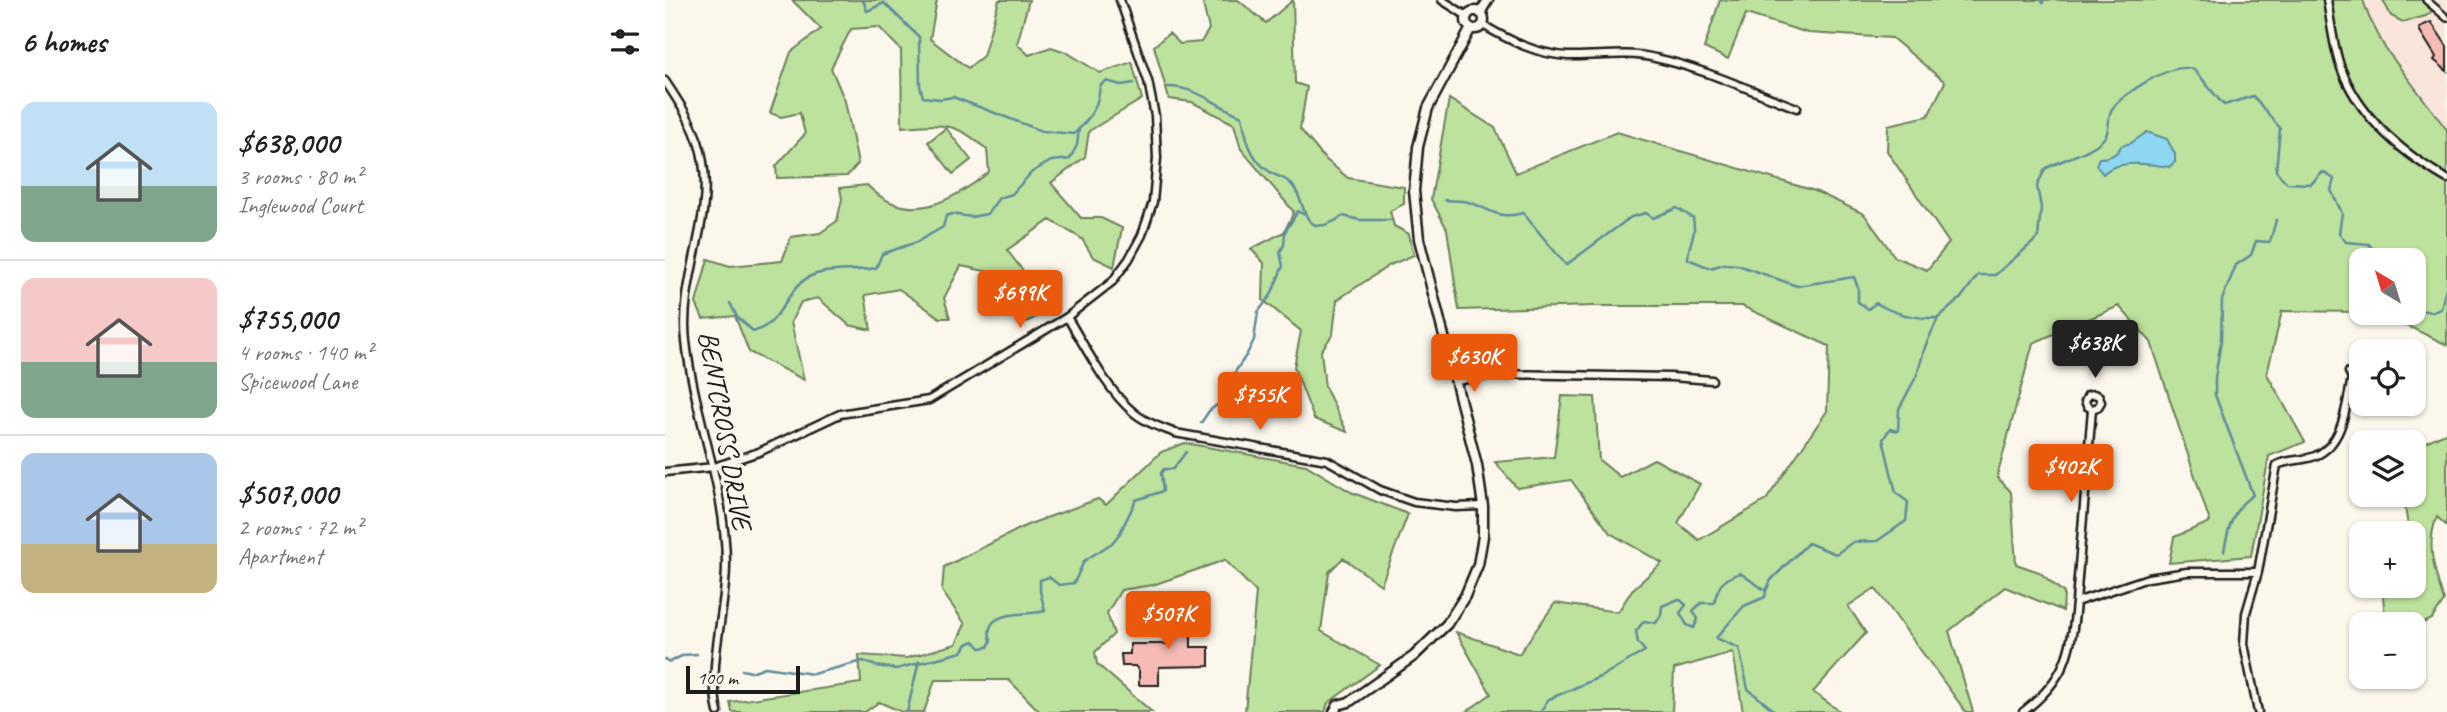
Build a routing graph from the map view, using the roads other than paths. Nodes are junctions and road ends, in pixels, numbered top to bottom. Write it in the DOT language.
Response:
graph roads {
  1 [pos="1120,0"];
  2 [pos="1442,0"];
  3 [pos="1488,0"];
  4 [pos="2327,0"];
  5 [pos="2426,0"];
  6 [pos="1480,13"];
  7 [pos="1467,16"];
  8 [pos="2447,18"];
  9 [pos="1483,25"];
  10 [pos="1471,28"];
  11 [pos="665,81"];
  12 [pos="1797,108"];
  13 [pos="2447,179"];
  14 [pos="1067,317"];
  15 [pos="1712,380"];
  16 [pos="1456,381"];
  17 [pos="2349,391"];
  18 [pos="2092,409"];
  19 [pos="715,467"];
  20 [pos="665,472"];
  21 [pos="1483,506"];
  22 [pos="2258,572"];
  23 [pos="2076,602"];
  24 [pos="1349,702"];
  25 [pos="718,712"];
  26 [pos="1334,712"];
  27 [pos="1349,712"];
  28 [pos="2023,712"];
  29 [pos="2259,712"];
  1 -- 14 [label="street"];
  2 -- 7 [label="street"];
  3 -- 6 [label="street"];
  4 -- 13 [label="street"];
  5 -- 8 [label="street"];
  6 -- 7 [label="street"];
  6 -- 9 [label="street"];
  7 -- 10 [label="street"];
  9 -- 10 [label="street"];
  9 -- 12 [label="street"];
  10 -- 16 [label="street"];
  11 -- 19 [label="street, BENTCROSS DRIVE"];
  14 -- 19 [label="street"];
  14 -- 21 [label="street"];
  15 -- 16 [label="street"];
  16 -- 21 [label="street"];
  17 -- 22 [label="street"];
  18 -- 23 [label="street"];
  19 -- 20 [label="street"];
  19 -- 25 [label="street, BENTCROSS DRIVE"];
  21 -- 24 [label="street"];
  22 -- 23 [label="street"];
  22 -- 29 [label="street"];
  23 -- 28 [label="street"];
  24 -- 26 [label="street"];
  24 -- 27 [label="street"];
}
